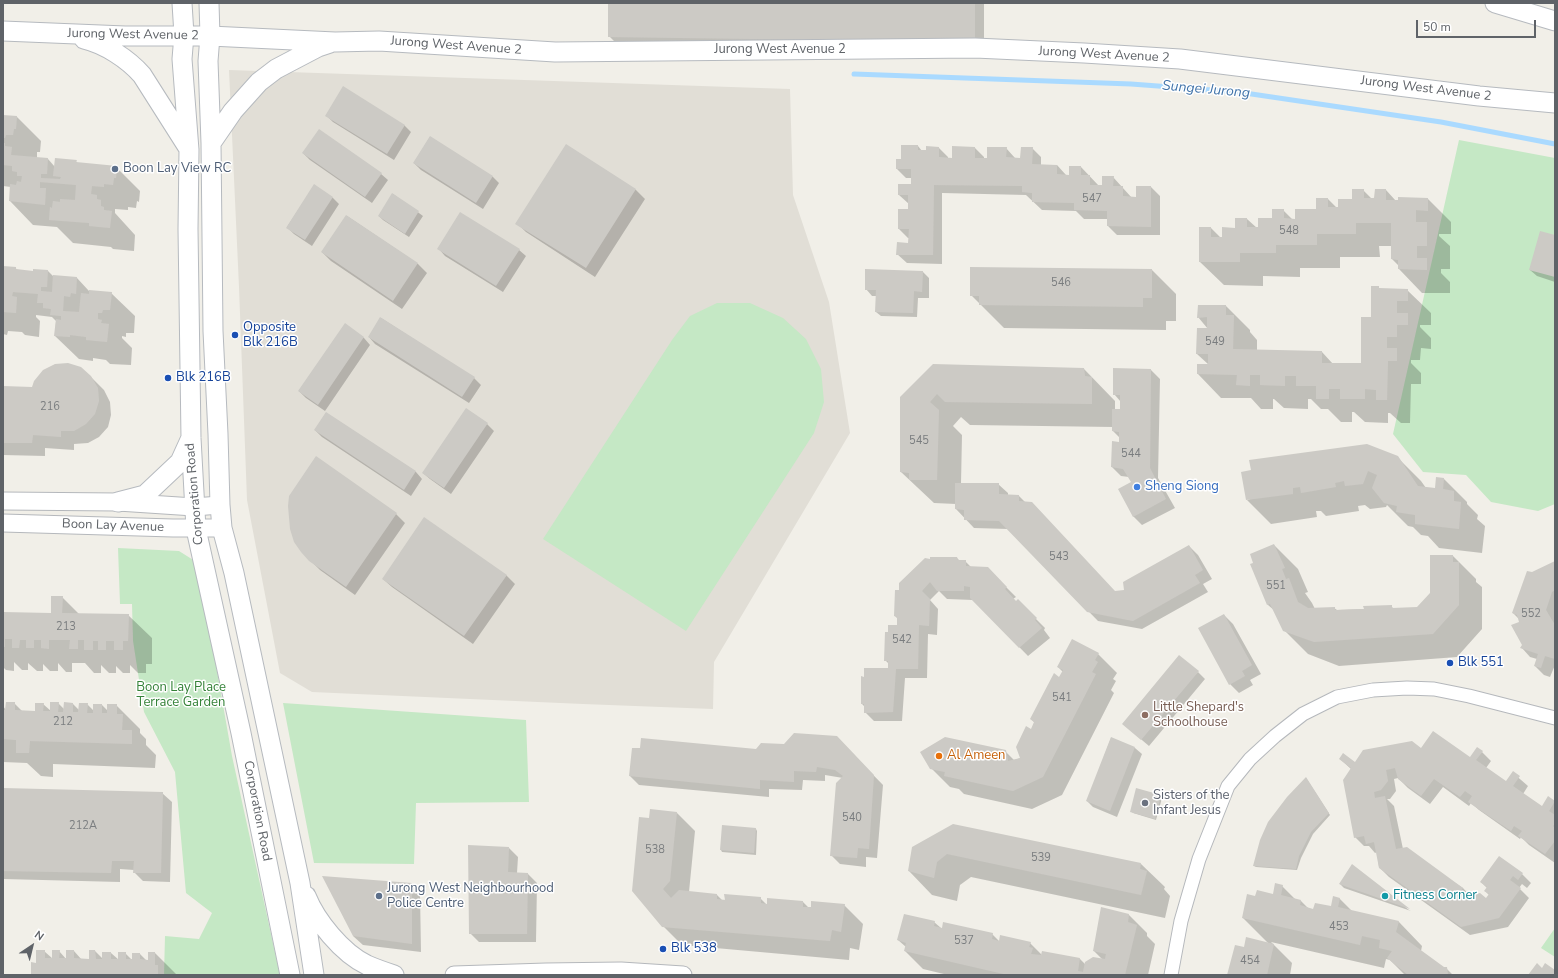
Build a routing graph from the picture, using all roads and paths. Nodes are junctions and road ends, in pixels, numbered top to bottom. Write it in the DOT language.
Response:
graph roads {
  1 [pos="182,3"];
  2 [pos="209,3"];
  3 [pos="1494,3"];
  4 [pos="1555,22"];
  5 [pos="3,31"];
  6 [pos="56,33"];
  7 [pos="184,36"];
  8 [pos="210,36"];
  9 [pos="335,42"];
  10 [pos="1555,104"];
  11 [pos="211,143"];
  12 [pos="189,150"];
  13 [pos="191,438"];
  14 [pos="3,501"];
  15 [pos="118,502"];
  16 [pos="220,505"];
  17 [pos="194,508"];
  18 [pos="3,523"];
  19 [pos="222,528"];
  20 [pos="196,529"];
  21 [pos="1555,718"];
  22 [pos="300,884"];
  23 [pos="290,975"];
  24 [pos="314,975"];
  25 [pos="394,975"];
  26 [pos="454,975"];
  27 [pos="683,975"];
  28 [pos="1171,975"];
  1 -- 7 [label="main road, Corporation Road"];
  2 -- 8 [label="main road, Corporation Road"];
  3 -- 4 [label="main road"];
  5 -- 6 [label="main road, Jurong West Avenue 2"];
  6 -- 7 [label="main road, Jurong West Avenue 2"];
  6 -- 12 [label="main road"];
  7 -- 8 [label="main road, Jurong West Avenue 2"];
  7 -- 12 [label="main road, Corporation Road"];
  8 -- 9 [label="main road, Jurong West Avenue 2"];
  8 -- 11 [label="main road, Corporation Road"];
  9 -- 10 [label="main road, Jurong West Avenue 2"];
  9 -- 11 [label="main road"];
  11 -- 16 [label="main road, Corporation Road"];
  12 -- 13 [label="main road, Corporation Road"];
  13 -- 15 [label="main road"];
  13 -- 17 [label="main road, Corporation Road"];
  14 -- 15 [label="street, Boon Lay Avenue"];
  15 -- 17 [label="street, Boon Lay Avenue"];
  16 -- 17 [label="street, Boon Lay Avenue"];
  16 -- 19 [label="main road, Corporation Road"];
  17 -- 20 [label="main road, Corporation Road"];
  18 -- 20 [label="street, Boon Lay Avenue"];
  19 -- 20 [label="street, Boon Lay Avenue"];
  19 -- 22 [label="main road, Corporation Road"];
  20 -- 23 [label="main road, Corporation Road"];
  21 -- 28 [label="street"];
  22 -- 24 [label="main road, Corporation Road"];
  22 -- 25 [label="main road"];
  26 -- 27 [label="street"];
}
